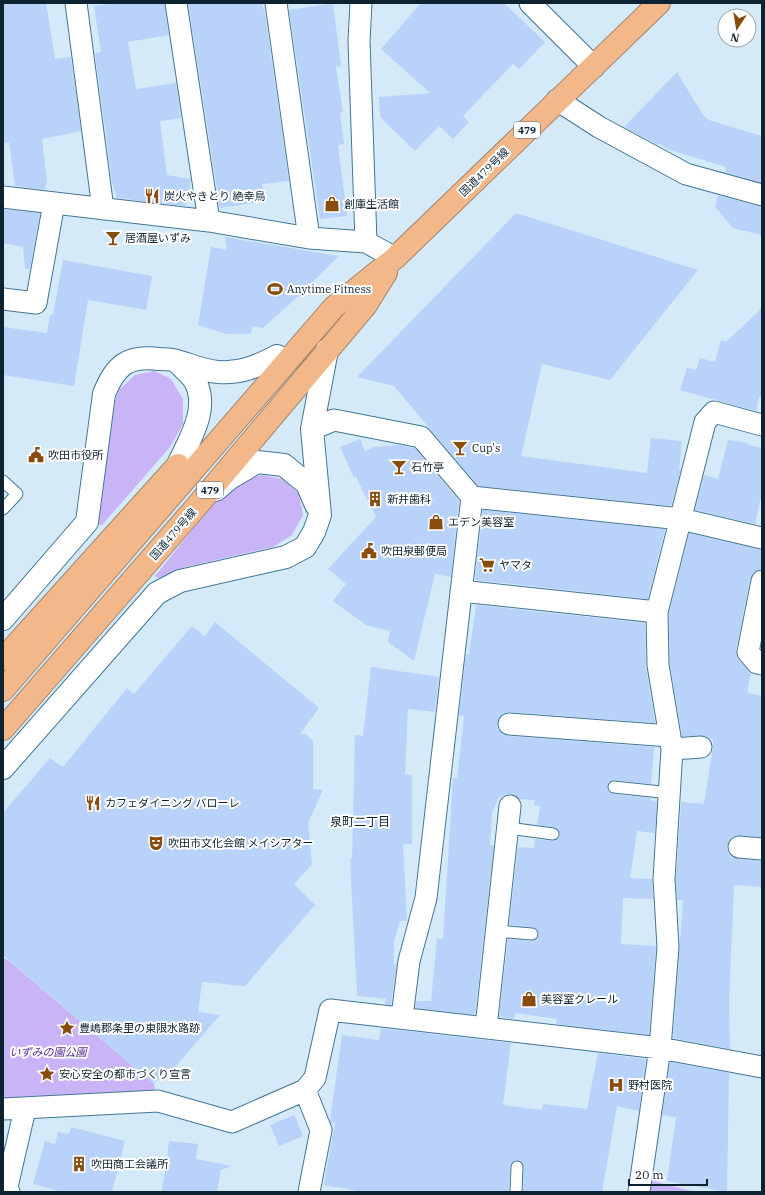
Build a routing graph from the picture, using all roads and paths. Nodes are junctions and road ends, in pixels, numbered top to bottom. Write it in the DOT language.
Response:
graph roads {
  1 [pos="76,3"];
  2 [pos="176,3"];
  3 [pos="276,3"];
  4 [pos="361,3"];
  5 [pos="530,3"];
  6 [pos="659,3"];
  7 [pos="594,67"];
  8 [pos="557,100"];
  9 [pos="3,195"];
  10 [pos="762,195"];
  11 [pos="54,203"];
  12 [pos="103,208"];
  13 [pos="209,221"];
  14 [pos="309,238"];
  15 [pos="366,242"];
  16 [pos="395,258"];
  17 [pos="3,299"];
  18 [pos="334,307"];
  19 [pos="327,350"];
  20 [pos="277,356"];
  21 [pos="175,360"];
  22 [pos="762,425"];
  23 [pos="312,429"];
  24 [pos="178,465"];
  25 [pos="3,481"];
  26 [pos="472,497"];
  27 [pos="196,508"];
  28 [pos="3,509"];
  29 [pos="320,515"];
  30 [pos="681,519"];
  31 [pos="762,538"];
  32 [pos="762,581"];
  33 [pos="461,591"];
  34 [pos="657,612"];
  35 [pos="3,619"];
  36 [pos="3,659"];
  37 [pos="762,664"];
  38 [pos="3,690"];
  39 [pos="9,722"];
  40 [pos="509,724"];
  41 [pos="671,742"];
  42 [pos="701,747"];
  43 [pos="3,768"];
  44 [pos="614,787"];
  45 [pos="670,793"];
  46 [pos="510,806"];
  47 [pos="508,828"];
  48 [pos="553,834"];
  49 [pos="740,847"];
  50 [pos="762,849"];
  51 [pos="497,931"];
  52 [pos="532,934"];
  53 [pos="402,1017"];
  54 [pos="486,1027"];
  55 [pos="660,1048"];
  56 [pos="762,1067"];
  57 [pos="304,1090"];
  58 [pos="3,1109"];
  59 [pos="25,1109"];
  60 [pos="517,1167"];
  61 [pos="9,1192"];
  62 [pos="309,1192"];
  63 [pos="516,1192"];
  64 [pos="639,1192"];
  1 -- 12 [label="street"];
  2 -- 13 [label="street"];
  3 -- 14 [label="street"];
  4 -- 15 [label="street"];
  5 -- 7 [label="street"];
  6 -- 7 [label="highway, 国道479号線 / 479"];
  7 -- 8 [label="highway, 国道479号線 / 479"];
  8 -- 10 [label="street"];
  8 -- 16 [label="highway, 国道479号線 / 479"];
  9 -- 11 [label="street"];
  11 -- 12 [label="street"];
  11 -- 17 [label="street"];
  12 -- 13 [label="street"];
  13 -- 14 [label="street"];
  14 -- 15 [label="street"];
  15 -- 16 [label="street"];
  16 -- 18 [label="highway, 国道479号線 / 479"];
  16 -- 19 [label="highway, 国道479号線 / 479"];
  18 -- 20 [label="highway, 479"];
  18 -- 38 [label="highway, 国道479号線 / 479"];
  19 -- 23 [label="street"];
  19 -- 27 [label="highway, 国道479号線 / 479"];
  20 -- 21 [label="street"];
  20 -- 24 [label="highway, 479"];
  21 -- 24 [label="street"];
  21 -- 35 [label="street"];
  22 -- 30 [label="street"];
  23 -- 26 [label="street"];
  23 -- 29 [label="street"];
  24 -- 36 [label="highway, 479"];
  25 -- 28 [label="lane"];
  26 -- 30 [label="street"];
  26 -- 33 [label="street"];
  27 -- 29 [label="street"];
  27 -- 39 [label="highway, 国道479号線 / 479"];
  29 -- 43 [label="street"];
  30 -- 31 [label="street"];
  30 -- 34 [label="street"];
  32 -- 37 [label="street"];
  33 -- 34 [label="street"];
  33 -- 53 [label="street"];
  34 -- 41 [label="street"];
  40 -- 41 [label="street"];
  41 -- 42 [label="street"];
  41 -- 45 [label="street"];
  44 -- 45 [label="lane"];
  45 -- 55 [label="street"];
  46 -- 47 [label="street"];
  47 -- 48 [label="lane"];
  47 -- 51 [label="street"];
  49 -- 50 [label="street"];
  51 -- 52 [label="lane"];
  51 -- 54 [label="street"];
  53 -- 54 [label="street"];
  53 -- 57 [label="street"];
  54 -- 55 [label="street"];
  55 -- 56 [label="street"];
  55 -- 64 [label="street"];
  57 -- 59 [label="street"];
  57 -- 62 [label="street"];
  58 -- 59 [label="street"];
  59 -- 61 [label="street"];
  60 -- 63 [label="lane"];
}
